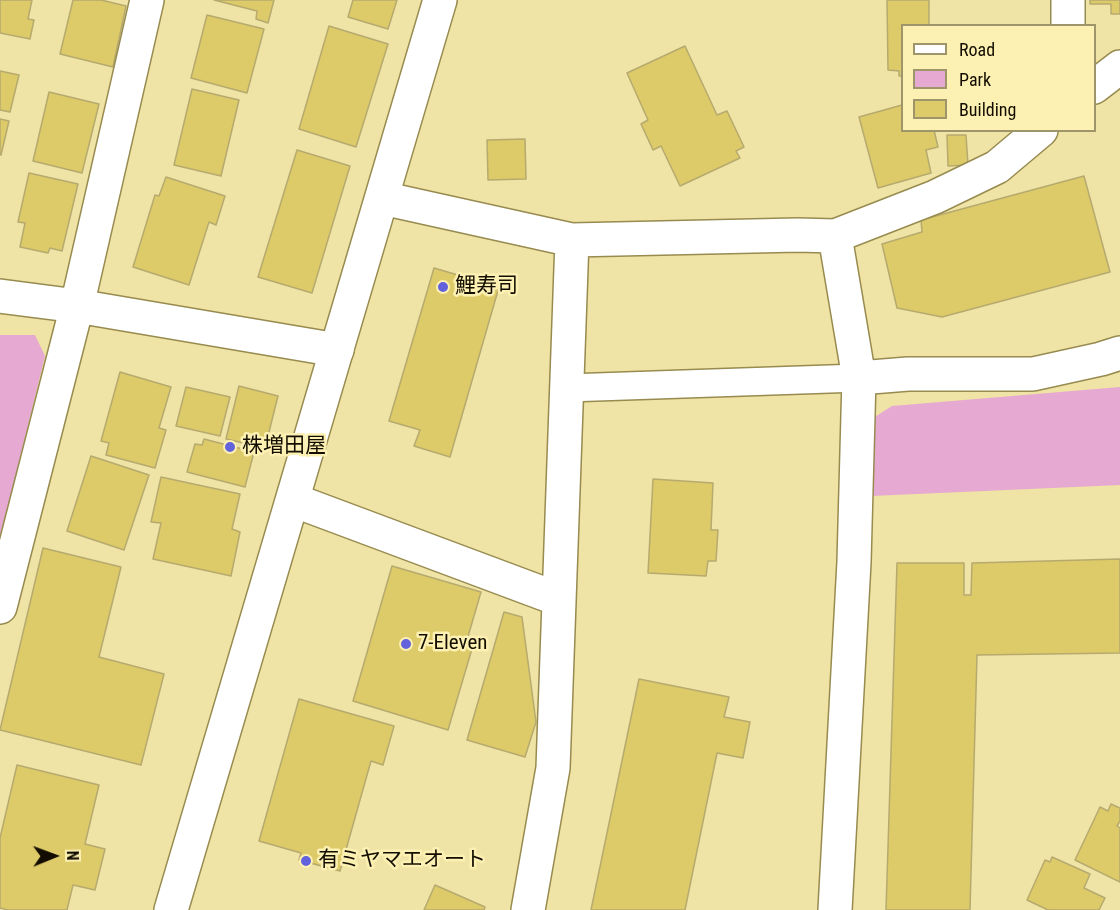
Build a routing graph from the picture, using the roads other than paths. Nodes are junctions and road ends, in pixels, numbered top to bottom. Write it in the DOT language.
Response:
graph roads {
  1 [pos="147,0"];
  2 [pos="440,0"];
  3 [pos="1068,0"];
  4 [pos="1068,24"];
  5 [pos="1120,67"];
  6 [pos="1096,86"];
  7 [pos="1039,132"];
  8 [pos="382,198"];
  9 [pos="835,236"];
  10 [pos="572,240"];
  11 [pos="0,296"];
  12 [pos="77,306"];
  13 [pos="337,350"];
  14 [pos="1120,353"];
  15 [pos="859,378"];
  16 [pos="567,388"];
  17 [pos="293,500"];
  18 [pos="558,599"];
  19 [pos="0,607"];
  20 [pos="171,910"];
  21 [pos="528,910"];
  22 [pos="835,910"];
  1 -- 12 [label="street"];
  2 -- 8 [label="street"];
  3 -- 4 [label="street"];
  5 -- 6 [label="street"];
  7 -- 9 [label="street"];
  8 -- 10 [label="street"];
  8 -- 13 [label="street"];
  9 -- 10 [label="street"];
  9 -- 15 [label="street"];
  10 -- 16 [label="street"];
  11 -- 12 [label="street"];
  12 -- 13 [label="street"];
  12 -- 19 [label="street"];
  13 -- 17 [label="street"];
  14 -- 15 [label="street"];
  15 -- 16 [label="lane"];
  15 -- 22 [label="street"];
  16 -- 18 [label="street"];
  17 -- 18 [label="street"];
  17 -- 20 [label="street"];
  18 -- 21 [label="street"];
}
